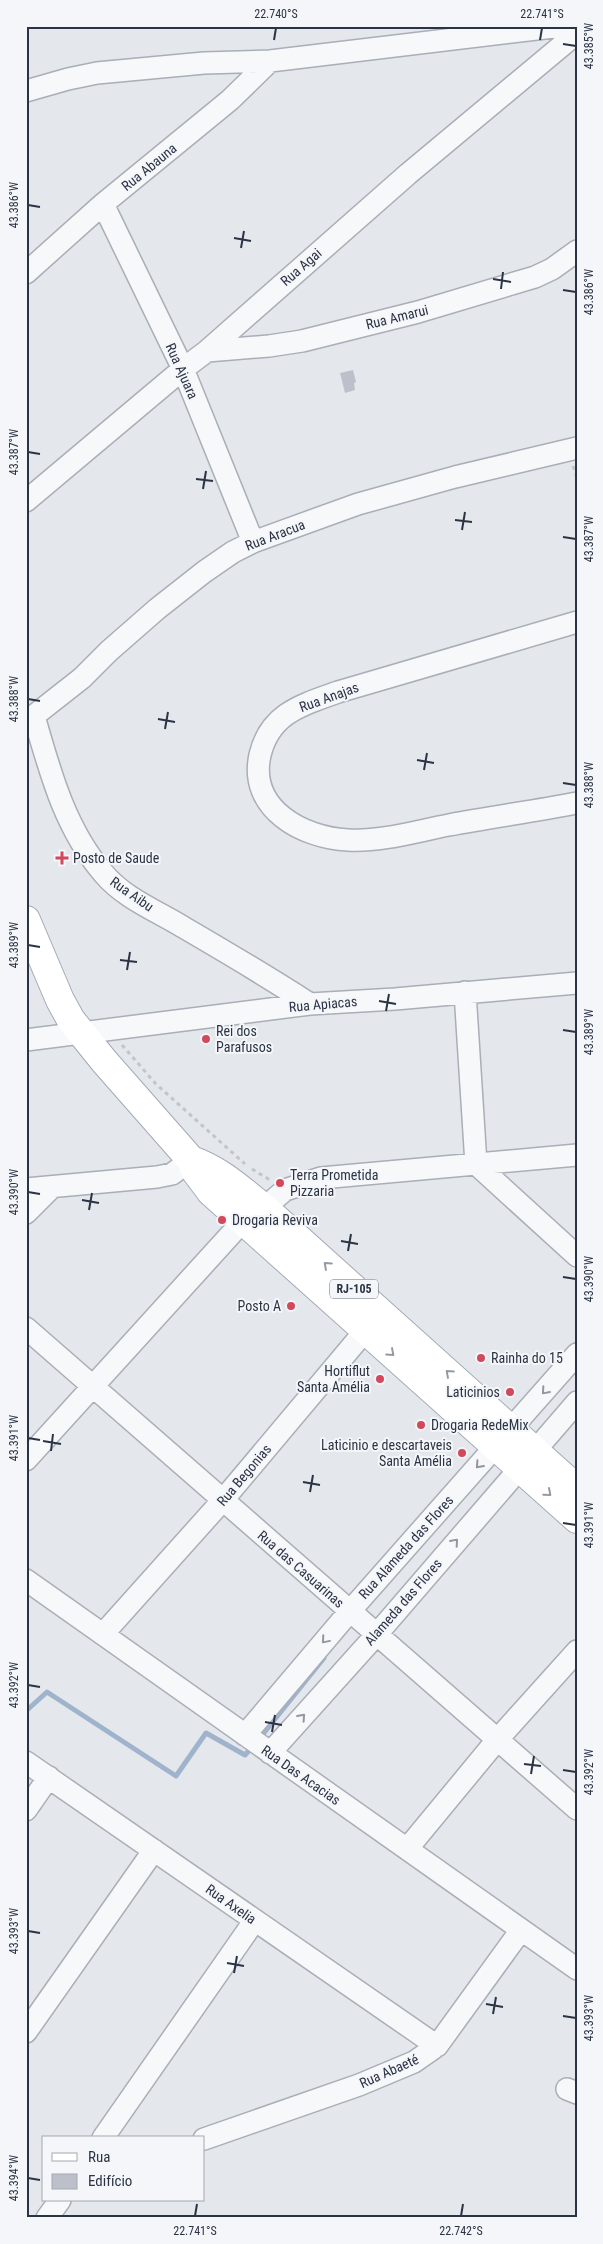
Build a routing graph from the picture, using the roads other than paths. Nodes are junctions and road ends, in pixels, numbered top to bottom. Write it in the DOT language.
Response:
graph roads {
  1 [pos="562,26"];
  2 [pos="577,33"];
  3 [pos="270,61"];
  4 [pos="26,91"];
  5 [pos="103,204"];
  6 [pos="577,251"];
  7 [pos="26,273"];
  8 [pos="207,351"];
  9 [pos="183,368"];
  10 [pos="577,448"];
  11 [pos="26,501"];
  12 [pos="253,542"];
  13 [pos="577,622"];
  14 [pos="30,719"];
  15 [pos="577,803"];
  16 [pos="26,920"];
  17 [pos="577,983"];
  18 [pos="464,992"];
  19 [pos="310,1004"];
  20 [pos="86,1033"];
  21 [pos="26,1040"];
  22 [pos="577,1155"];
  23 [pos="191,1160"];
  24 [pos="476,1164"];
  25 [pos="52,1187"];
  26 [pos="26,1189"];
  27 [pos="26,1213"];
  28 [pos="253,1215"];
  29 [pos="577,1256"];
  30 [pos="373,1321"];
  31 [pos="26,1328"];
  32 [pos="577,1354"];
  33 [pos="94,1387"];
  34 [pos="577,1402"];
  35 [pos="503,1438"];
  36 [pos="526,1459"];
  37 [pos="26,1460"];
  38 [pos="577,1489"];
  39 [pos="223,1500"];
  40 [pos="577,1518"];
  41 [pos="26,1580"];
  42 [pos="350,1611"];
  43 [pos="102,1634"];
  44 [pos="377,1634"];
  45 [pos="577,1651"];
  46 [pos="246,1735"];
  47 [pos="497,1740"];
  48 [pos="270,1753"];
  49 [pos="26,1762"];
  50 [pos="49,1777"];
  51 [pos="577,1809"];
  52 [pos="26,1810"];
  53 [pos="407,1849"];
  54 [pos="154,1850"];
  55 [pos="254,1920"];
  56 [pos="521,1930"];
  57 [pos="577,1969"];
  58 [pos="26,2032"];
  59 [pos="437,2046"];
  60 [pos="104,2136"];
  61 [pos="205,2139"];
  62 [pos="59,2202"];
  63 [pos="47,2218"];
  1 -- 3 [label="street"];
  2 -- 8 [label="street, Rua Agai"];
  3 -- 4 [label="street"];
  3 -- 5 [label="street, Rua Abauna"];
  5 -- 7 [label="street, Rua Abauna"];
  5 -- 9 [label="street, Rua Ajuara"];
  6 -- 8 [label="street, Rua Amarui"];
  8 -- 9 [label="street, Rua Agai"];
  9 -- 11 [label="street, Rua Agai"];
  9 -- 12 [label="street, Rua Ajuara"];
  10 -- 12 [label="street, Rua Aracua"];
  12 -- 14 [label="street, Rua Aracua"];
  13 -- 15 [label="street, Rua Anajas"];
  14 -- 19 [label="street, Rua Aibu"];
  16 -- 20 [label="main road, RJ-105"];
  17 -- 18 [label="street, Rua Apiacas"];
  18 -- 19 [label="street, Rua Apiacas"];
  18 -- 24 [label="street"];
  19 -- 20 [label="street, Rua Apiacas"];
  20 -- 21 [label="street"];
  20 -- 23 [label="main road, RJ-105"];
  22 -- 24 [label="street"];
  23 -- 25 [label="street"];
  23 -- 28 [label="main road, RJ-105"];
  24 -- 28 [label="street"];
  24 -- 29 [label="street"];
  25 -- 26 [label="street"];
  25 -- 27 [label="street"];
  28 -- 30 [label="main road, RJ-105"];
  28 -- 33 [label="street"];
  30 -- 35 [label="main road, RJ-105"];
  30 -- 39 [label="street, Rua Begonias"];
  31 -- 33 [label="street, Rua das Casuarinas"];
  32 -- 35 [label="street, Rua Alameda das Flores, one-way"];
  33 -- 37 [label="street"];
  33 -- 39 [label="street, Rua das Casuarinas"];
  34 -- 36 [label="street, Alameda das Flores"];
  35 -- 36 [label="main road, RJ-105"];
  35 -- 42 [label="street, Rua Alameda das Flores, one-way"];
  36 -- 38 [label="main road, RJ-105"];
  36 -- 40 [label="main road, RJ-105, one-way"];
  44 -- 36 [label="street, Alameda das Flores, one-way"];
  39 -- 42 [label="street, Rua das Casuarinas"];
  39 -- 43 [label="street, Rua Begonias"];
  41 -- 43 [label="street, Rua Das Acacias"];
  42 -- 44 [label="street, Rua das Casuarinas"];
  42 -- 46 [label="street, Rua Alameda das Flores, one-way"];
  43 -- 46 [label="street, Rua Das Acacias"];
  44 -- 47 [label="street, Rua das Casuarinas"];
  48 -- 44 [label="street, Alameda das Flores, one-way"];
  45 -- 47 [label="street"];
  46 -- 48 [label="street, Rua Das Acacias"];
  47 -- 51 [label="street, Rua das Casuarinas"];
  47 -- 53 [label="street"];
  48 -- 53 [label="street, Rua Das Acacias"];
  49 -- 50 [label="street, Rua Axelia"];
  50 -- 52 [label="street"];
  50 -- 54 [label="street, Rua Axelia"];
  53 -- 56 [label="street, Rua Das Acacias"];
  54 -- 55 [label="street, Rua Axelia"];
  54 -- 58 [label="street"];
  55 -- 59 [label="street, Rua Axelia"];
  55 -- 60 [label="street"];
  56 -- 57 [label="street, Rua Das Acacias"];
  56 -- 59 [label="street, Rua Abaeté"];
  59 -- 61 [label="street, Rua Abaeté"];
  62 -- 63 [label="street"];
}
